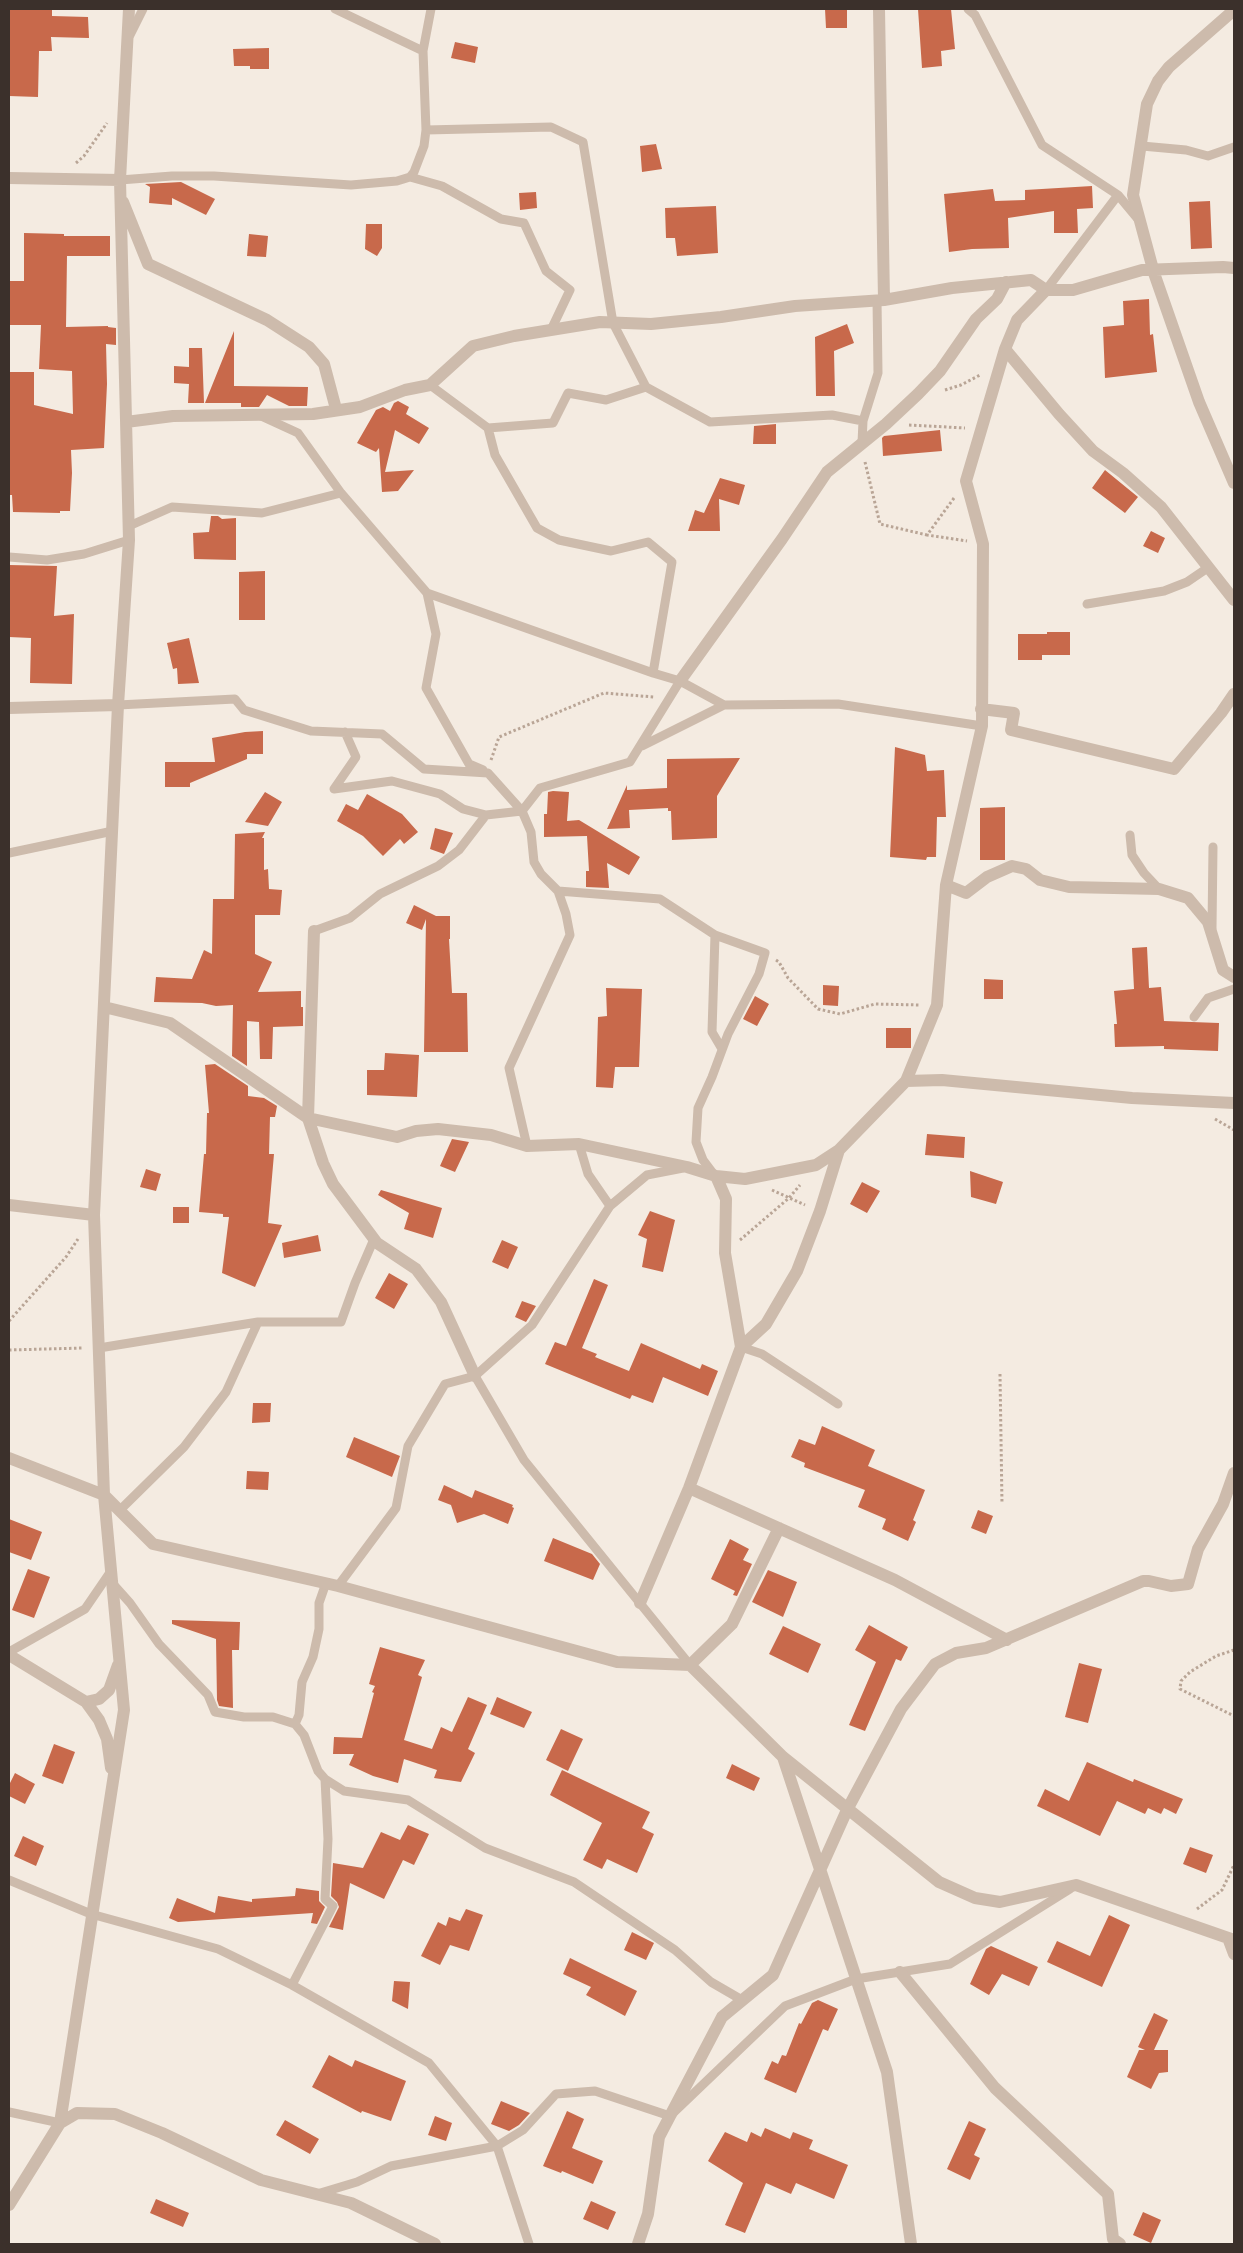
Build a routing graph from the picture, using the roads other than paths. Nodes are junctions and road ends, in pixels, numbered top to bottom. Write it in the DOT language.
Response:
graph roads {
  1 [pos="129,9"];
  2 [pos="143,9"];
  3 [pos="336,9"];
  4 [pos="431,9"];
  5 [pos="878,9"];
  6 [pos="968,9"];
  7 [pos="1234,10"];
  8 [pos="128,40"];
  9 [pos="423,50"];
  10 [pos="426,130"];
  11 [pos="1142,146"];
  12 [pos="1234,148"];
  13 [pos="410,177"];
  14 [pos="9,178"];
  15 [pos="120,180"];
  16 [pos="120,195"];
  17 [pos="1118,195"];
  18 [pos="1141,222"];
  19 [pos="1234,268"];
  20 [pos="1154,269"];
  21 [pos="1006,282"];
  22 [pos="1046,290"];
  23 [pos="880,300"];
  24 [pos="614,323"];
  25 [pos="551,330"];
  26 [pos="1005,349"];
  27 [pos="430,386"];
  28 [pos="646,387"];
  29 [pos="336,409"];
  30 [pos="256,414"];
  31 [pos="863,421"];
  32 [pos="126,422"];
  33 [pos="488,428"];
  34 [pos="862,443"];
  35 [pos="1234,483"];
  36 [pos="341,493"];
  37 [pos="128,526"];
  38 [pos="129,540"];
  39 [pos="9,557"];
  40 [pos="1210,567"];
  41 [pos="427,594"];
  42 [pos="1234,600"];
  43 [pos="1087,604"];
  44 [pos="652,673"];
  45 [pos="680,681"];
  46 [pos="1234,694"];
  47 [pos="118,705"];
  48 [pos="724,705"];
  49 [pos="9,708"];
  50 [pos="981,709"];
  51 [pos="982,726"];
  52 [pos="345,732"];
  53 [pos="641,746"];
  54 [pos="488,773"];
  55 [pos="522,811"];
  56 [pos="486,815"];
  57 [pos="113,831"];
  58 [pos="1130,835"];
  59 [pos="1213,847"];
  60 [pos="9,853"];
  61 [pos="946,885"];
  62 [pos="1159,889"];
  63 [pos="558,891"];
  64 [pos="314,931"];
  65 [pos="715,935"];
  66 [pos="1212,936"];
  67 [pos="1234,977"];
  68 [pos="1234,989"];
  69 [pos="104,1007"];
  70 [pos="1194,1017"];
  71 [pos="722,1049"];
  72 [pos="906,1081"];
  73 [pos="1234,1103"];
  74 [pos="308,1118"];
  75 [pos="579,1144"];
  76 [pos="526,1146"];
  77 [pos="839,1150"];
  78 [pos="687,1167"];
  79 [pos="716,1176"];
  80 [pos="9,1205"];
  81 [pos="610,1206"];
  82 [pos="94,1215"];
  83 [pos="374,1240"];
  84 [pos="258,1322"];
  85 [pos="741,1347"];
  86 [pos="99,1348"];
  87 [pos="475,1376"];
  88 [pos="838,1404"];
  89 [pos="9,1458"];
  90 [pos="1234,1473"];
  91 [pos="689,1488"];
  92 [pos="104,1495"];
  93 [pos="120,1510"];
  94 [pos="779,1528"];
  95 [pos="112,1577"];
  96 [pos="332,1584"];
  97 [pos="640,1603"];
  98 [pos="1006,1640"];
  99 [pos="9,1654"];
  100 [pos="120,1661"];
  101 [pos="690,1665"];
  102 [pos="86,1702"];
  103 [pos="295,1724"];
  104 [pos="783,1757"];
  105 [pos="325,1779"];
  106 [pos="112,1782"];
  107 [pos="848,1810"];
  108 [pos="820,1869"];
  109 [pos="9,1880"];
  110 [pos="1076,1885"];
  111 [pos="91,1914"];
  112 [pos="1231,1939"];
  113 [pos="1234,1954"];
  114 [pos="900,1972"];
  115 [pos="856,1979"];
  116 [pos="292,1986"];
  117 [pos="742,2000"];
  118 [pos="9,2112"];
  119 [pos="670,2116"];
  120 [pos="60,2123"];
  121 [pos="497,2146"];
  122 [pos="316,2194"];
  123 [pos="9,2205"];
  124 [pos="435,2244"];
  125 [pos="529,2244"];
  126 [pos="638,2244"];
  127 [pos="910,2244"];
  128 [pos="1120,2244"];
  1 -- 8 [label="street"];
  2 -- 8 [label="lane"];
  3 -- 9 [label="lane"];
  4 -- 9 [label="lane"];
  5 -- 23 [label="street"];
  6 -- 17 [label="lane"];
  7 -- 11 [label="street"];
  8 -- 15 [label="street"];
  9 -- 10 [label="lane"];
  10 -- 13 [label="lane"];
  10 -- 24 [label="lane"];
  11 -- 12 [label="lane"];
  11 -- 18 [label="street"];
  13 -- 15 [label="lane"];
  13 -- 25 [label="lane"];
  14 -- 15 [label="street"];
  15 -- 16 [label="street"];
  16 -- 29 [label="street"];
  16 -- 32 [label="street"];
  17 -- 18 [label="lane"];
  17 -- 22 [label="lane"];
  18 -- 20 [label="street"];
  19 -- 20 [label="street"];
  20 -- 22 [label="street"];
  20 -- 35 [label="street"];
  21 -- 22 [label="street"];
  21 -- 23 [label="street"];
  21 -- 34 [label="street"];
  22 -- 26 [label="street"];
  23 -- 24 [label="street"];
  23 -- 31 [label="lane"];
  24 -- 25 [label="street"];
  24 -- 28 [label="lane"];
  25 -- 27 [label="street"];
  26 -- 40 [label="street"];
  26 -- 50 [label="street"];
  27 -- 29 [label="street"];
  27 -- 33 [label="lane"];
  28 -- 31 [label="lane"];
  28 -- 33 [label="lane"];
  29 -- 30 [label="street"];
  30 -- 32 [label="street"];
  30 -- 36 [label="lane"];
  31 -- 34 [label="lane"];
  32 -- 37 [label="street"];
  33 -- 44 [label="lane"];
  34 -- 45 [label="street"];
  36 -- 37 [label="lane"];
  36 -- 41 [label="lane"];
  37 -- 38 [label="street"];
  38 -- 39 [label="lane"];
  38 -- 47 [label="street"];
  40 -- 42 [label="street"];
  40 -- 43 [label="lane"];
  41 -- 44 [label="lane"];
  41 -- 54 [label="lane"];
  44 -- 45 [label="lane"];
  45 -- 48 [label="lane"];
  45 -- 53 [label="lane"];
  46 -- 50 [label="street"];
  47 -- 49 [label="street"];
  47 -- 52 [label="lane"];
  47 -- 57 [label="street"];
  48 -- 51 [label="lane"];
  48 -- 53 [label="lane"];
  50 -- 51 [label="street"];
  51 -- 61 [label="street"];
  52 -- 54 [label="lane"];
  52 -- 56 [label="lane"];
  53 -- 55 [label="lane"];
  54 -- 55 [label="lane"];
  55 -- 56 [label="lane"];
  55 -- 63 [label="lane"];
  56 -- 64 [label="lane"];
  57 -- 60 [label="lane"];
  57 -- 69 [label="street"];
  58 -- 62 [label="lane"];
  59 -- 66 [label="lane"];
  61 -- 62 [label="street"];
  61 -- 72 [label="street"];
  62 -- 66 [label="street"];
  63 -- 65 [label="lane"];
  63 -- 76 [label="lane"];
  64 -- 74 [label="street"];
  65 -- 71 [label="lane"];
  65 -- 71 [label="lane"];
  66 -- 67 [label="street"];
  68 -- 70 [label="lane"];
  69 -- 74 [label="street"];
  69 -- 82 [label="street"];
  71 -- 79 [label="lane"];
  72 -- 73 [label="street"];
  72 -- 77 [label="street"];
  74 -- 76 [label="street"];
  74 -- 83 [label="street"];
  75 -- 76 [label="street"];
  75 -- 78 [label="street"];
  75 -- 81 [label="lane"];
  77 -- 79 [label="street"];
  77 -- 85 [label="street"];
  78 -- 79 [label="street"];
  78 -- 81 [label="lane"];
  79 -- 85 [label="street"];
  80 -- 82 [label="street"];
  81 -- 87 [label="lane"];
  82 -- 86 [label="street"];
  83 -- 84 [label="lane"];
  83 -- 87 [label="street"];
  84 -- 86 [label="lane"];
  84 -- 93 [label="lane"];
  85 -- 88 [label="lane"];
  85 -- 91 [label="street"];
  86 -- 92 [label="street"];
  87 -- 96 [label="lane"];
  87 -- 97 [label="lane"];
  89 -- 92 [label="street"];
  90 -- 98 [label="street"];
  91 -- 94 [label="street"];
  91 -- 97 [label="street"];
  92 -- 93 [label="street"];
  92 -- 95 [label="street"];
  93 -- 96 [label="street"];
  94 -- 98 [label="street"];
  94 -- 101 [label="street"];
  95 -- 99 [label="lane"];
  95 -- 100 [label="street"];
  95 -- 103 [label="lane"];
  96 -- 101 [label="street"];
  96 -- 103 [label="lane"];
  97 -- 101 [label="lane"];
  98 -- 107 [label="street"];
  99 -- 102 [label="street"];
  100 -- 102 [label="street"];
  100 -- 106 [label="street"];
  101 -- 104 [label="street"];
  102 -- 106 [label="street"];
  103 -- 105 [label="lane"];
  104 -- 107 [label="street"];
  104 -- 108 [label="street"];
  105 -- 116 [label="lane"];
  105 -- 117 [label="lane"];
  106 -- 111 [label="street"];
  107 -- 108 [label="street"];
  107 -- 110 [label="street"];
  108 -- 115 [label="street"];
  108 -- 117 [label="street"];
  109 -- 111 [label="lane"];
  110 -- 112 [label="street"];
  110 -- 114 [label="lane"];
  111 -- 116 [label="lane"];
  111 -- 120 [label="street"];
  112 -- 113 [label="street"];
  114 -- 115 [label="lane"];
  114 -- 128 [label="street"];
  115 -- 119 [label="lane"];
  115 -- 127 [label="street"];
  116 -- 121 [label="lane"];
  117 -- 119 [label="street"];
  118 -- 120 [label="lane"];
  119 -- 121 [label="lane"];
  119 -- 126 [label="street"];
  120 -- 122 [label="street"];
  120 -- 123 [label="street"];
  121 -- 122 [label="lane"];
  121 -- 125 [label="lane"];
  122 -- 124 [label="street"];
}
